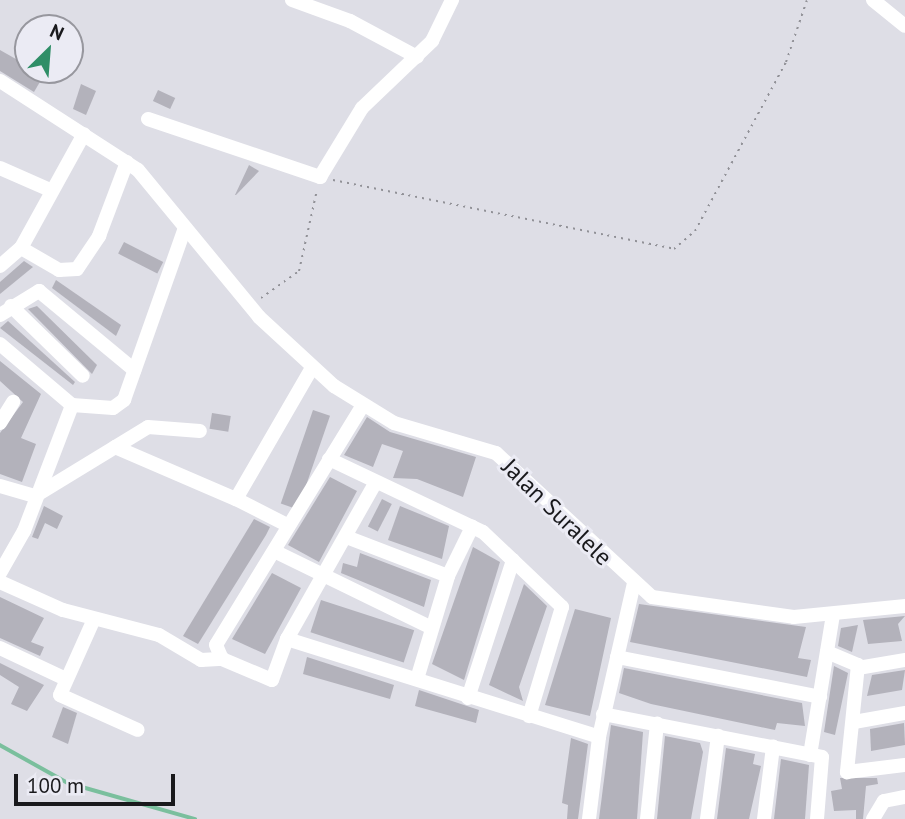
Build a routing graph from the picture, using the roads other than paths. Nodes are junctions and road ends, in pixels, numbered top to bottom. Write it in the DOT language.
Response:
graph roads {
  1 [pos="292,0"];
  2 [pos="452,0"];
  3 [pos="873,0"];
  4 [pos="905,26"];
  5 [pos="417,57"];
  6 [pos="0,81"];
  7 [pos="148,119"];
  8 [pos="84,134"];
  9 [pos="127,162"];
  10 [pos="0,168"];
  11 [pos="50,190"];
  12 [pos="185,228"];
  13 [pos="21,248"];
  14 [pos="0,266"];
  15 [pos="6,311"];
  16 [pos="0,344"];
  17 [pos="312,368"];
  18 [pos="134,370"];
  19 [pos="83,376"];
  20 [pos="13,402"];
  21 [pos="72,405"];
  22 [pos="363,405"];
  23 [pos="0,423"];
  24 [pos="200,431"];
  25 [pos="116,447"];
  26 [pos="329,459"];
  27 [pos="376,482"];
  28 [pos="0,486"];
  29 [pos="35,496"];
  30 [pos="236,499"];
  31 [pos="289,526"];
  32 [pos="472,527"];
  33 [pos="349,538"];
  34 [pos="274,551"];
  35 [pos="513,559"];
  36 [pos="0,573"];
  37 [pos="448,576"];
  38 [pos="323,580"];
  39 [pos="0,582"];
  40 [pos="634,583"];
  41 [pos="905,606"];
  42 [pos="833,615"];
  43 [pos="94,619"];
  44 [pos="430,627"];
  45 [pos="287,639"];
  46 [pos="0,648"];
  47 [pos="827,652"];
  48 [pos="617,657"];
  49 [pos="223,659"];
  50 [pos="905,660"];
  51 [pos="858,668"];
  52 [pos="66,679"];
  53 [pos="417,679"];
  54 [pos="820,697"];
  55 [pos="468,698"];
  56 [pos="905,713"];
  57 [pos="603,714"];
  58 [pos="529,716"];
  59 [pos="854,722"];
  60 [pos="657,724"];
  61 [pos="138,730"];
  62 [pos="718,736"];
  63 [pos="599,737"];
  64 [pos="773,747"];
  65 [pos="810,755"];
  66 [pos="905,765"];
  67 [pos="905,797"];
  68 [pos="589,819"];
  69 [pos="647,819"];
  70 [pos="707,819"];
  71 [pos="764,819"];
  72 [pos="817,819"];
  73 [pos="873,819"];
  1 -- 5 [label="street"];
  2 -- 5 [label="street"];
  3 -- 4 [label="street"];
  5 -- 7 [label="street"];
  6 -- 8 [label="street, Jalan Suralele"];
  8 -- 9 [label="street, Jalan Suralele"];
  8 -- 11 [label="street"];
  9 -- 12 [label="street, Jalan Suralele"];
  9 -- 13 [label="street"];
  10 -- 11 [label="street"];
  11 -- 13 [label="street"];
  12 -- 17 [label="street, Jalan Suralele"];
  12 -- 18 [label="street"];
  13 -- 14 [label="street"];
  15 -- 18 [label="street"];
  15 -- 19 [label="street"];
  16 -- 21 [label="street"];
  17 -- 22 [label="street, Jalan Suralele"];
  17 -- 30 [label="street"];
  18 -- 21 [label="street"];
  20 -- 23 [label="street"];
  21 -- 29 [label="street"];
  22 -- 26 [label="street"];
  22 -- 40 [label="street, Jalan Suralele"];
  24 -- 25 [label="street"];
  25 -- 29 [label="street"];
  25 -- 30 [label="street"];
  26 -- 27 [label="street"];
  26 -- 31 [label="street"];
  27 -- 32 [label="street"];
  27 -- 33 [label="street"];
  28 -- 29 [label="street"];
  29 -- 36 [label="street"];
  30 -- 31 [label="street"];
  31 -- 34 [label="street"];
  32 -- 35 [label="street"];
  32 -- 37 [label="street"];
  33 -- 37 [label="street"];
  33 -- 38 [label="street"];
  34 -- 38 [label="street"];
  34 -- 49 [label="street"];
  35 -- 55 [label="street"];
  35 -- 58 [label="street"];
  37 -- 44 [label="street"];
  38 -- 44 [label="street"];
  38 -- 45 [label="street"];
  39 -- 43 [label="street"];
  40 -- 42 [label="street, Jalan Suralele"];
  40 -- 48 [label="street"];
  41 -- 42 [label="street, Jalan Suralele"];
  42 -- 47 [label="street"];
  43 -- 49 [label="street"];
  43 -- 52 [label="street"];
  44 -- 53 [label="street"];
  45 -- 49 [label="street"];
  45 -- 53 [label="street"];
  46 -- 52 [label="street"];
  47 -- 51 [label="street"];
  47 -- 54 [label="street"];
  48 -- 54 [label="street"];
  48 -- 57 [label="street"];
  50 -- 51 [label="street"];
  51 -- 59 [label="street"];
  52 -- 61 [label="street"];
  53 -- 55 [label="street"];
  54 -- 65 [label="street"];
  55 -- 58 [label="street"];
  56 -- 59 [label="street"];
  57 -- 60 [label="street"];
  57 -- 63 [label="street"];
  58 -- 63 [label="street"];
  59 -- 66 [label="street"];
  60 -- 62 [label="street"];
  60 -- 69 [label="street"];
  62 -- 64 [label="street"];
  62 -- 70 [label="street"];
  63 -- 68 [label="street"];
  64 -- 65 [label="street"];
  64 -- 71 [label="street"];
  65 -- 72 [label="street"];
  67 -- 73 [label="street"];
}
